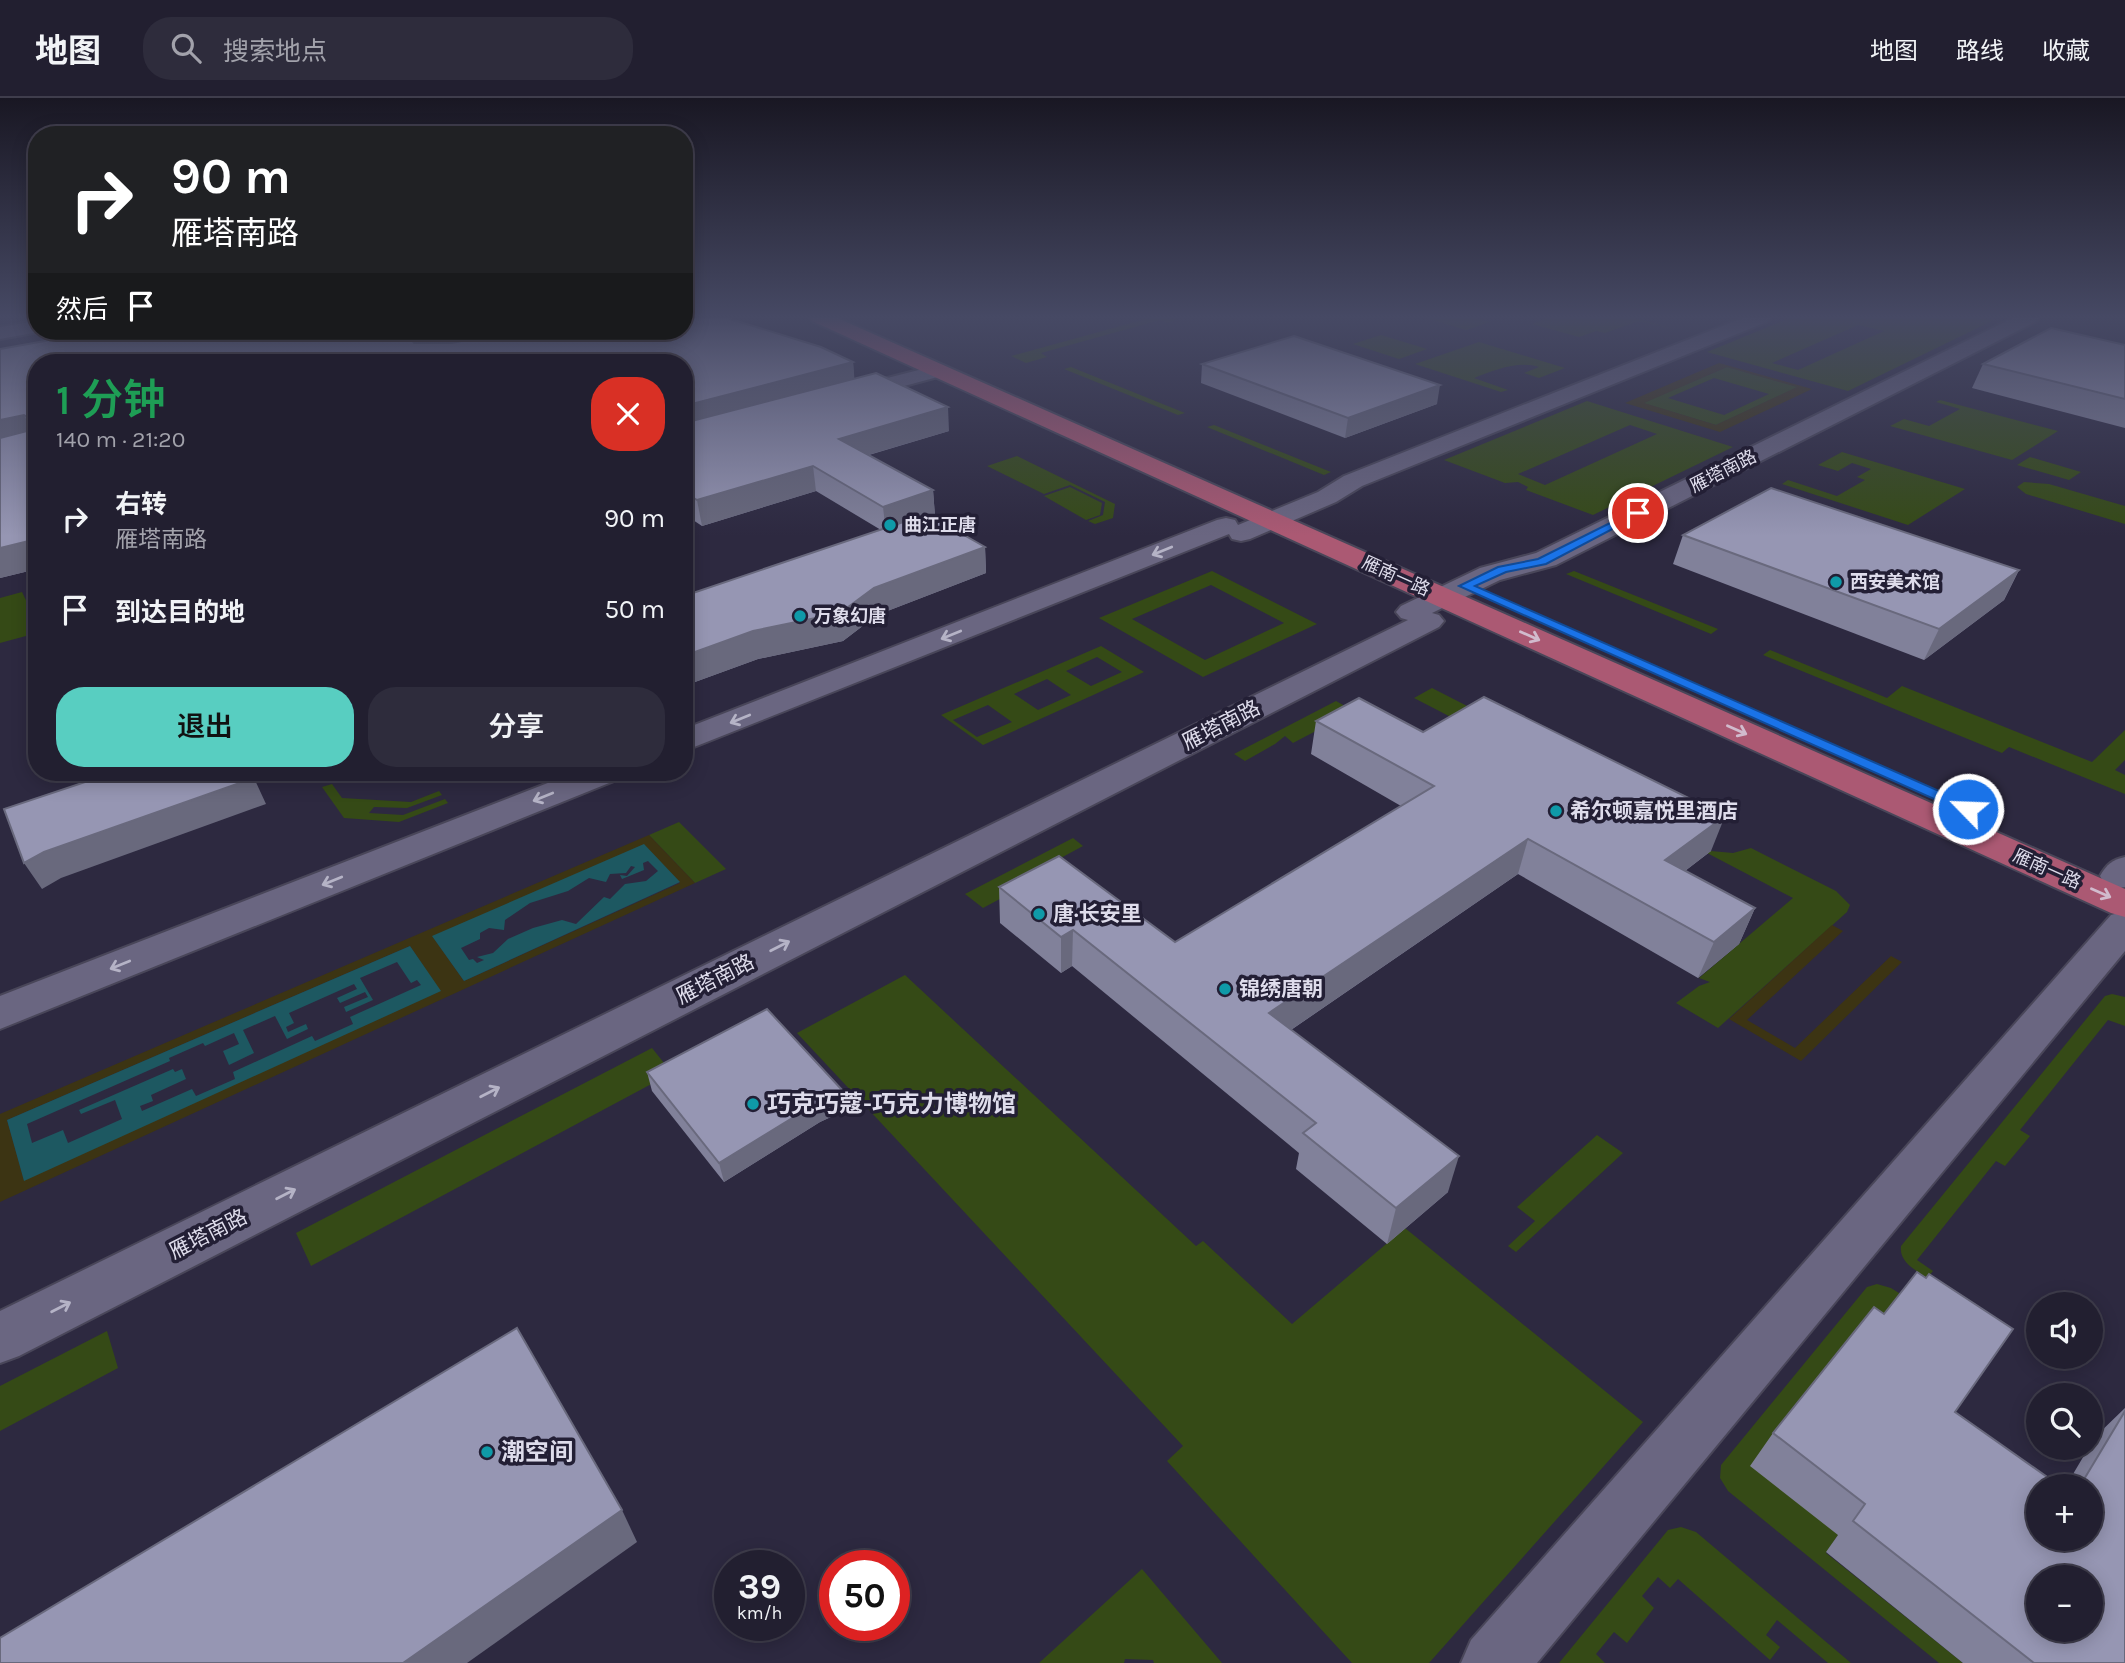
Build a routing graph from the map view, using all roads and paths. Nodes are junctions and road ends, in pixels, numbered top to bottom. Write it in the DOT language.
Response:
graph roads {
  1 [pos="868,390"];
  2 [pos="984,390"];
  3 [pos="1012,390"];
  4 [pos="1580,390"];
  5 [pos="1884,390"];
  6 [pos="827,401"];
  7 [pos="1284,515"];
  8 [pos="1437,604"];
  9 [pos="693,738"];
  10 [pos="584,781"];
  11 [pos="2124,890"];
  12 [pos="0,1013"];
  13 [pos="0,1338"];
  14 [pos="1494,1663"];
  1 -- 6 [label="street"];
  2 -- 7 [label="main road, 雁南一路"];
  3 -- 7 [label="main road, 雁南一路"];
  4 -- 7 [label="street"];
  5 -- 8 [label="street, 雁塔南路"];
  7 -- 8 [label="main road, 雁南一路"];
  7 -- 9 [label="street, one-way"];
  8 -- 11 [label="main road, 雁南一路"];
  13 -- 8 [label="street, 雁塔南路, one-way"];
  10 -- 12 [label="street, one-way"];
  11 -- 14 [label="street"];
}
